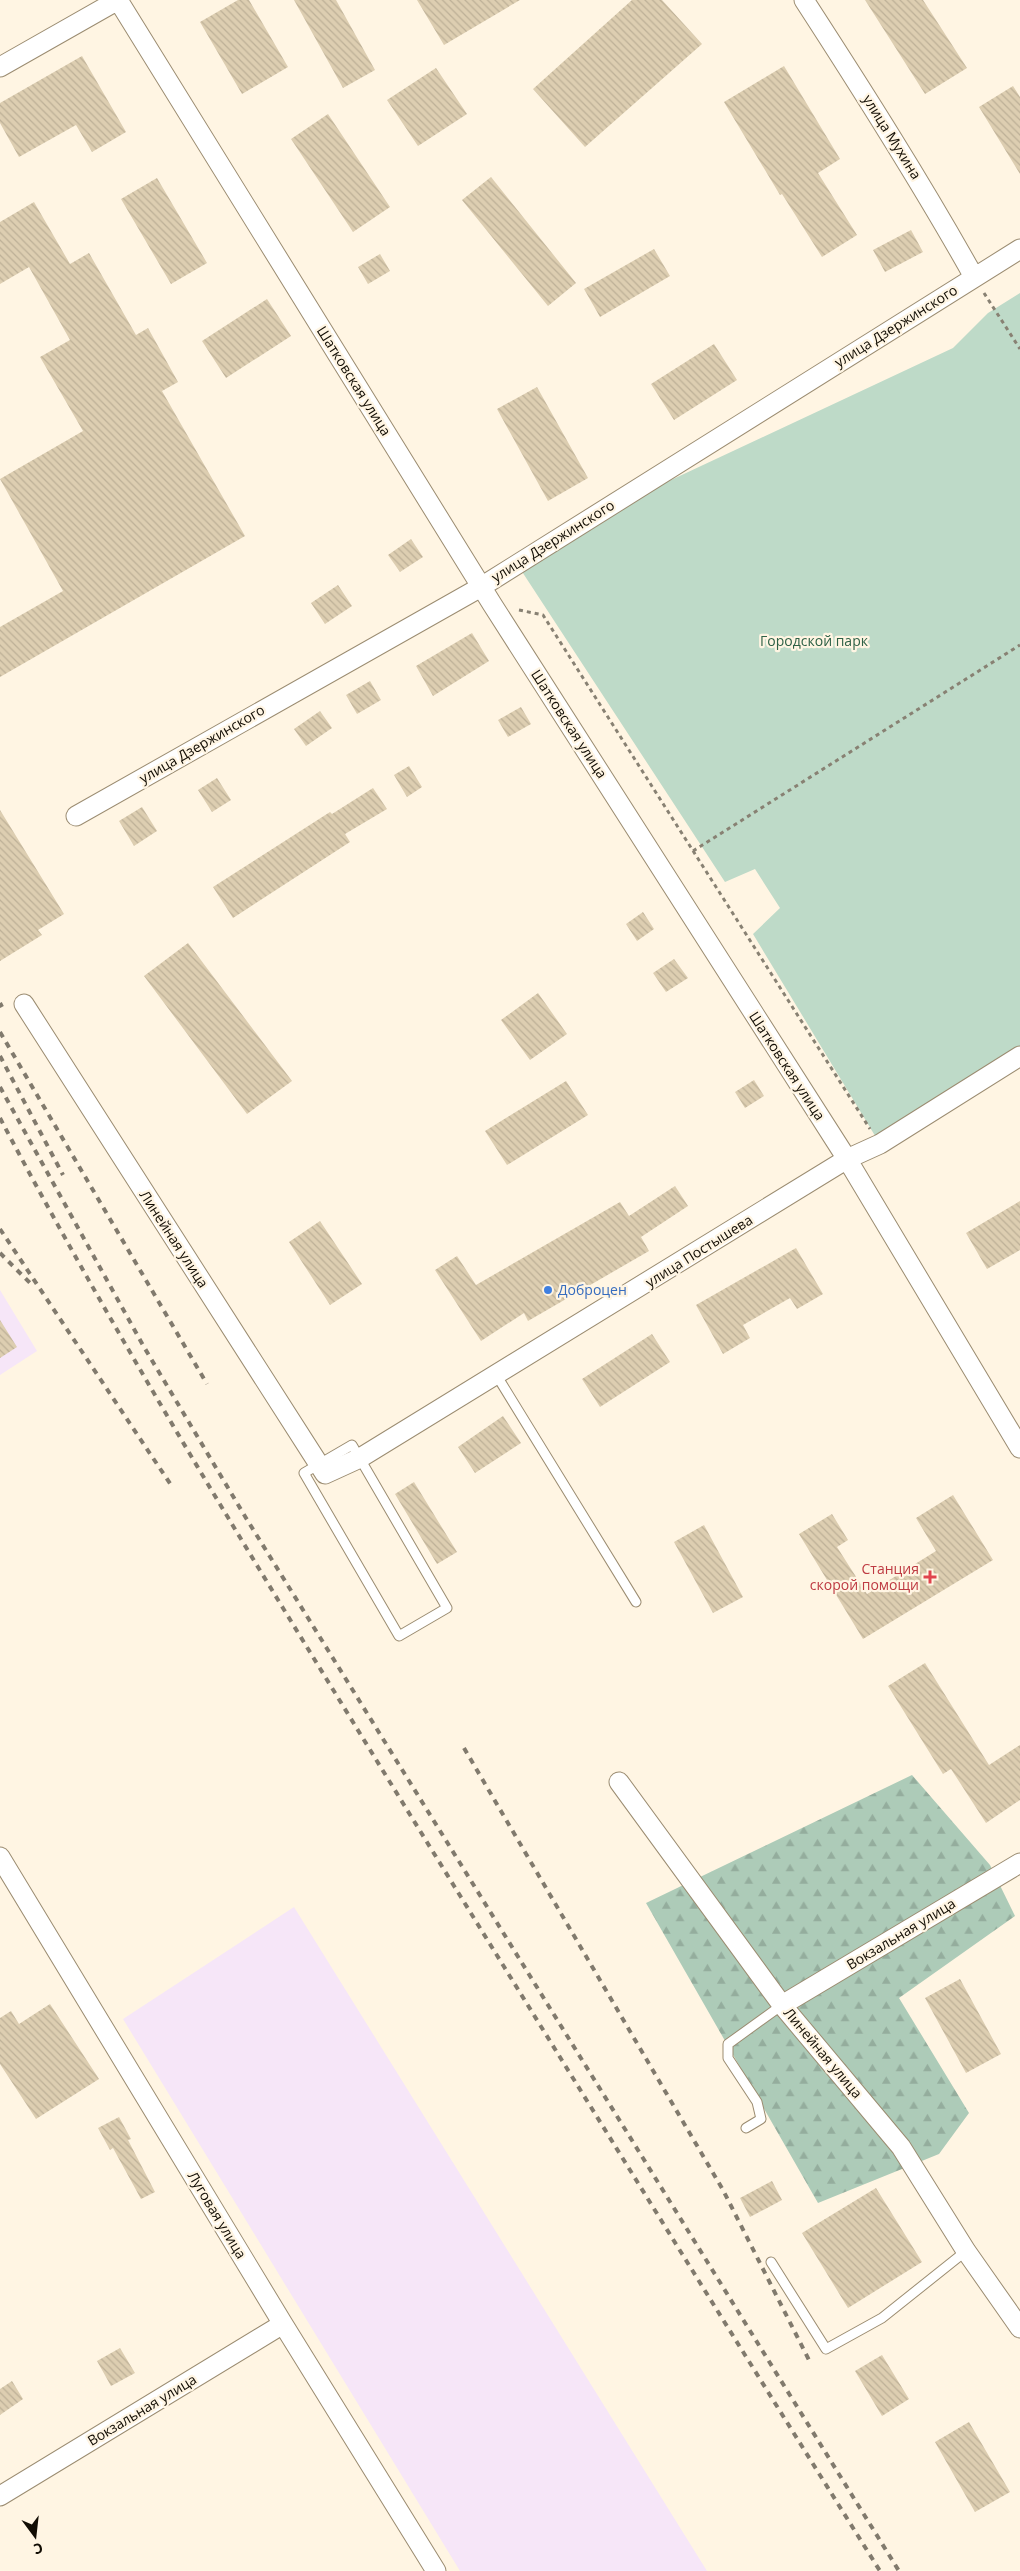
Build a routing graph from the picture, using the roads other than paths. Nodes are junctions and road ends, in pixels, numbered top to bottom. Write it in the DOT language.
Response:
graph roads {
  1 [pos="118,0"];
  2 [pos="804,0"];
  3 [pos="0,68"];
  4 [pos="1020,249"];
  5 [pos="974,278"];
  6 [pos="481,587"];
  7 [pos="76,816"];
  8 [pos="24,1004"];
  9 [pos="1020,1056"];
  10 [pos="847,1159"];
  11 [pos="497,1376"];
  12 [pos="1020,1448"];
  13 [pos="360,1458"];
  14 [pos="322,1469"];
  15 [pos="636,1602"];
  16 [pos="619,1782"];
  17 [pos="0,1857"];
  18 [pos="1020,1863"];
  19 [pos="782,2005"];
  20 [pos="746,2128"];
  21 [pos="966,2251"];
  22 [pos="771,2262"];
  23 [pos="283,2324"];
  24 [pos="1020,2328"];
  25 [pos="0,2496"];
  26 [pos="436,2571"];
  1 -- 3 [label="street"];
  1 -- 6 [label="street, Шатковская улица"];
  2 -- 5 [label="street, улица Мухина"];
  4 -- 5 [label="street, улица Дзержинского"];
  5 -- 6 [label="street, улица Дзержинского"];
  6 -- 7 [label="street, улица Дзержинского"];
  6 -- 10 [label="street, Шатковская улица"];
  8 -- 14 [label="street, Линейная улица"];
  9 -- 10 [label="street, улица Постышева"];
  10 -- 11 [label="street, улица Постышева"];
  10 -- 12 [label="street, Шатковская улица"];
  11 -- 13 [label="street, улица Постышева"];
  11 -- 15 [label="lane"];
  13 -- 14 [label="street, улица Постышева"];
  13 -- 14 [label="lane"];
  16 -- 19 [label="street, Линейная улица"];
  17 -- 23 [label="street, Луговая улица"];
  18 -- 19 [label="street, Вокзальная улица"];
  19 -- 20 [label="lane"];
  19 -- 21 [label="street, Линейная улица"];
  21 -- 22 [label="lane"];
  21 -- 24 [label="street, Линейная улица"];
  23 -- 25 [label="street, Вокзальная улица"];
  23 -- 26 [label="street, Луговая улица"];
}
